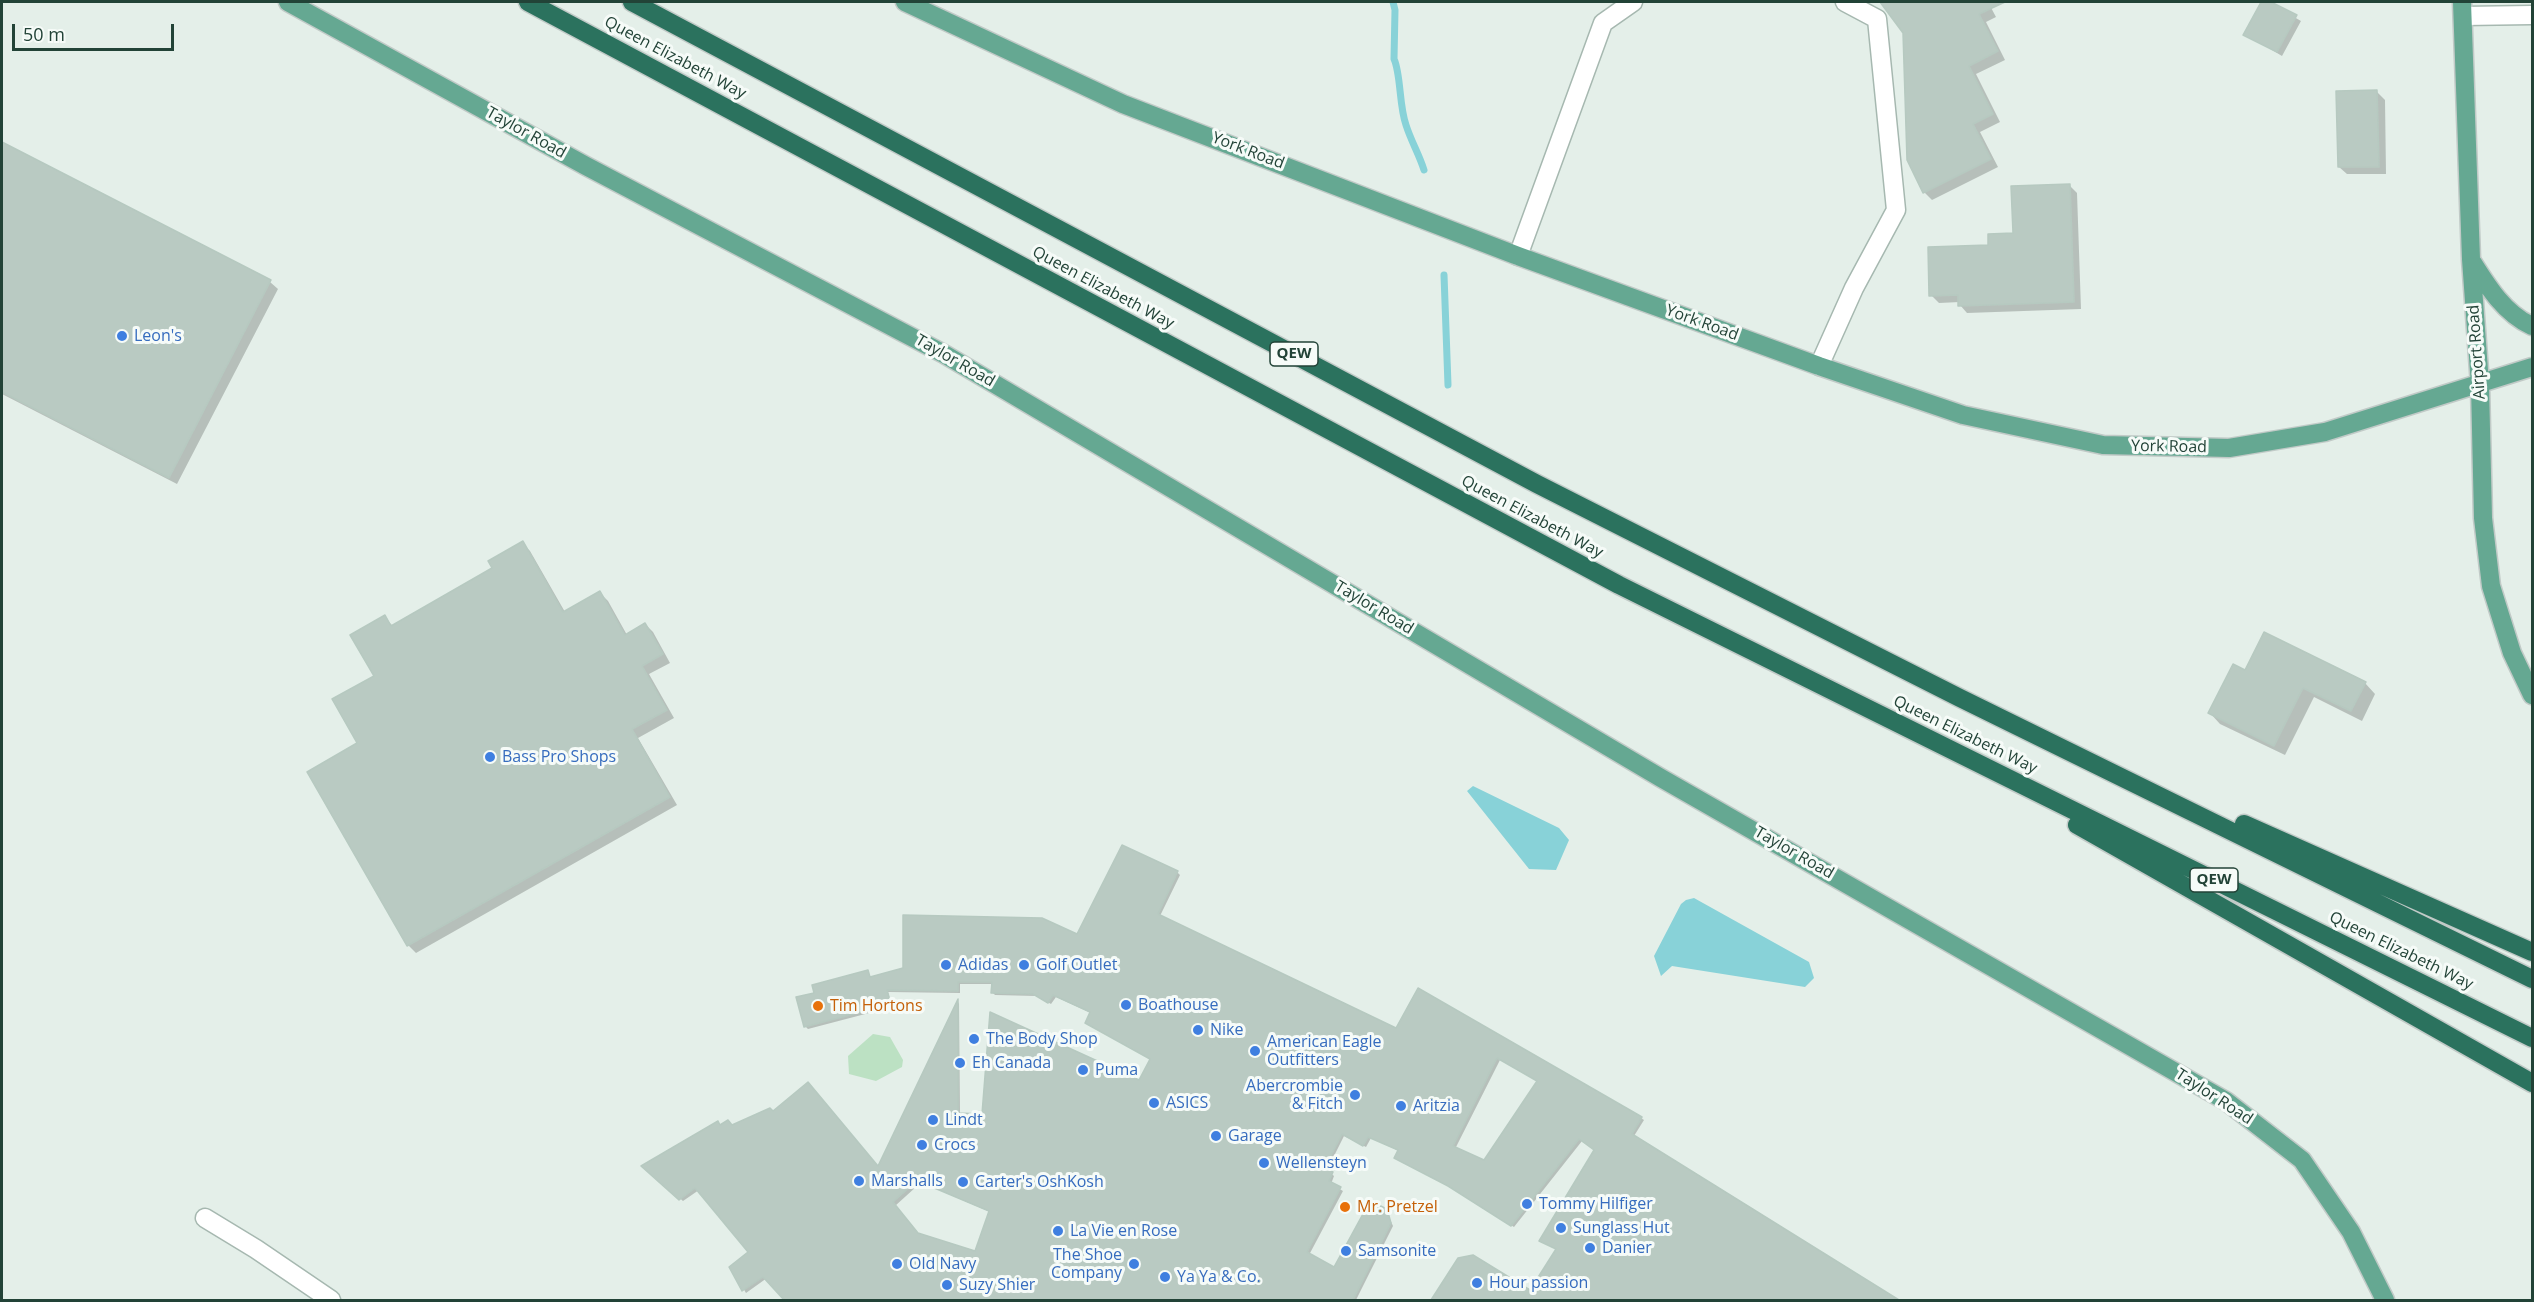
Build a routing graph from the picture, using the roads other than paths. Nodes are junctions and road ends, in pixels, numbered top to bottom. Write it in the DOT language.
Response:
graph roads {
  1 [pos="288,2"];
  2 [pos="528,2"];
  3 [pos="632,2"];
  4 [pos="905,2"];
  5 [pos="1633,2"];
  6 [pos="1845,2"];
  7 [pos="2462,9"];
  8 [pos="2532,15"];
  9 [pos="1518,256"];
  10 [pos="2471,259"];
  11 [pos="2532,326"];
  12 [pos="1819,366"];
  13 [pos="2532,367"];
  14 [pos="2480,385"];
  15 [pos="2532,695"];
  16 [pos="1960,698"];
  17 [pos="1895,723"];
  18 [pos="2532,952"];
  19 [pos="2532,979"];
  20 [pos="2532,1038"];
  21 [pos="2532,1083"];
  22 [pos="206,1218"];
  23 [pos="331,1300"];
  24 [pos="2385,1300"];
  1 -- 24 [label="main road, Taylor Road"];
  2 -- 17 [label="highway, Queen Elizabeth Way / QEW"];
  3 -- 16 [label="highway, Queen Elizabeth Way / QEW"];
  4 -- 9 [label="main road, York Road"];
  5 -- 9 [label="street"];
  6 -- 12 [label="street"];
  7 -- 8 [label="street"];
  7 -- 10 [label="main road, Airport Road"];
  9 -- 12 [label="main road, York Road"];
  10 -- 11 [label="main road"];
  10 -- 14 [label="main road, Airport Road"];
  12 -- 14 [label="main road, York Road"];
  13 -- 14 [label="main road, York Road"];
  14 -- 15 [label="main road, Airport Road"];
  16 -- 18 [label="highway"];
  16 -- 19 [label="highway, Queen Elizabeth Way / QEW"];
  17 -- 20 [label="highway, Queen Elizabeth Way / QEW"];
  17 -- 21 [label="highway"];
  22 -- 23 [label="street"];
}
